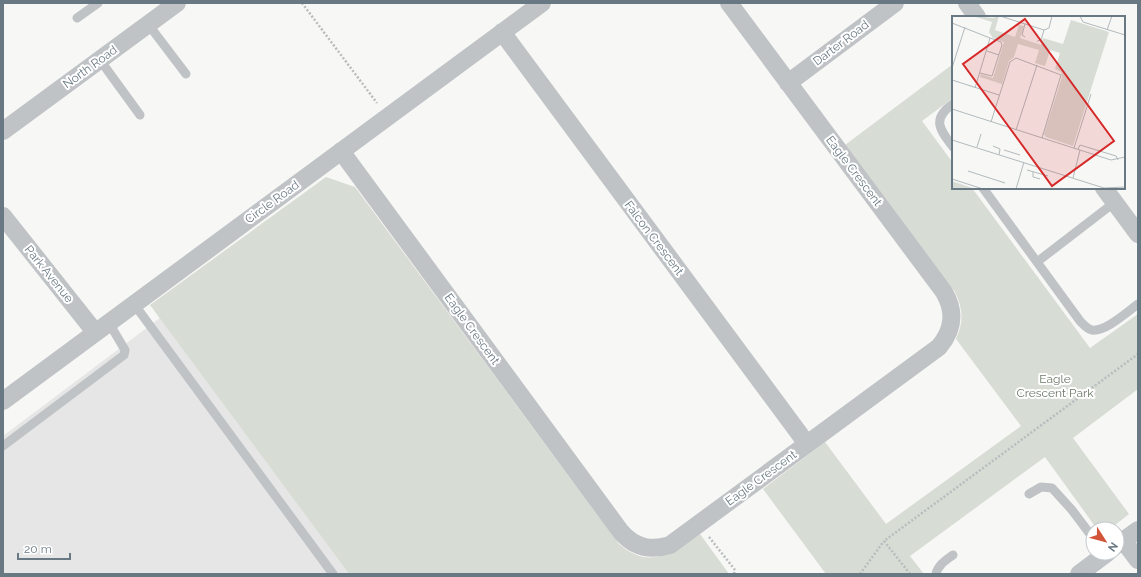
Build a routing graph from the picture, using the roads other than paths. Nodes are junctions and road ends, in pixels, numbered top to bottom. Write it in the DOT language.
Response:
graph roads {
  1 [pos="98,3"];
  2 [pos="542,3"];
  3 [pos="729,3"];
  4 [pos="895,3"];
  5 [pos="967,3"];
  6 [pos="168,5"];
  7 [pos="976,16"];
  8 [pos="77,18"];
  9 [pos="148,24"];
  10 [pos="502,32"];
  11 [pos="100,60"];
  12 [pos="186,74"];
  13 [pos="788,83"];
  14 [pos="952,105"];
  15 [pos="140,115"];
  16 [pos="3,131"];
  17 [pos="952,147"];
  18 [pos="341,151"];
  19 [pos="984,189"];
  20 [pos="1105,189"];
  21 [pos="1115,202"];
  22 [pos="3,216"];
  23 [pos="1138,234"];
  24 [pos="1037,262"];
  25 [pos="134,304"];
  26 [pos="1138,304"];
  27 [pos="102,327"];
  28 [pos="3,400"];
  29 [pos="807,444"];
  30 [pos="3,446"];
  31 [pos="1029,494"];
  32 [pos="1085,527"];
  33 [pos="1138,530"];
  34 [pos="1125,539"];
  35 [pos="953,555"];
  36 [pos="1125,555"];
  37 [pos="1138,560"];
  38 [pos="1096,561"];
  39 [pos="333,574"];
  40 [pos="936,574"];
  41 [pos="1079,574"];
  1 -- 8 [label="lane"];
  2 -- 10 [label="street, Circle Road"];
  3 -- 13 [label="street, Eagle Crescent"];
  4 -- 13 [label="street, Darter Road"];
  5 -- 7 [label="street"];
  6 -- 9 [label="street, North Road"];
  9 -- 11 [label="street, North Road"];
  9 -- 12 [label="lane"];
  10 -- 18 [label="street, Circle Road"];
  10 -- 29 [label="street, Falcon Crescent"];
  11 -- 15 [label="lane"];
  11 -- 16 [label="street, North Road"];
  13 -- 29 [label="street, Eagle Crescent"];
  14 -- 17 [label="lane"];
  18 -- 25 [label="street, Circle Road"];
  18 -- 29 [label="street, Eagle Crescent"];
  19 -- 24 [label="lane"];
  20 -- 21 [label="street"];
  21 -- 23 [label="street"];
  21 -- 24 [label="lane"];
  22 -- 27 [label="street, Park Avenue"];
  24 -- 26 [label="lane"];
  25 -- 27 [label="street, Circle Road"];
  25 -- 39 [label="lane"];
  27 -- 28 [label="street, Circle Road"];
  27 -- 30 [label="lane"];
  31 -- 32 [label="lane"];
  33 -- 34 [label="street"];
  35 -- 40 [label="lane"];
  36 -- 37 [label="street"];
  38 -- 41 [label="street"];
}
